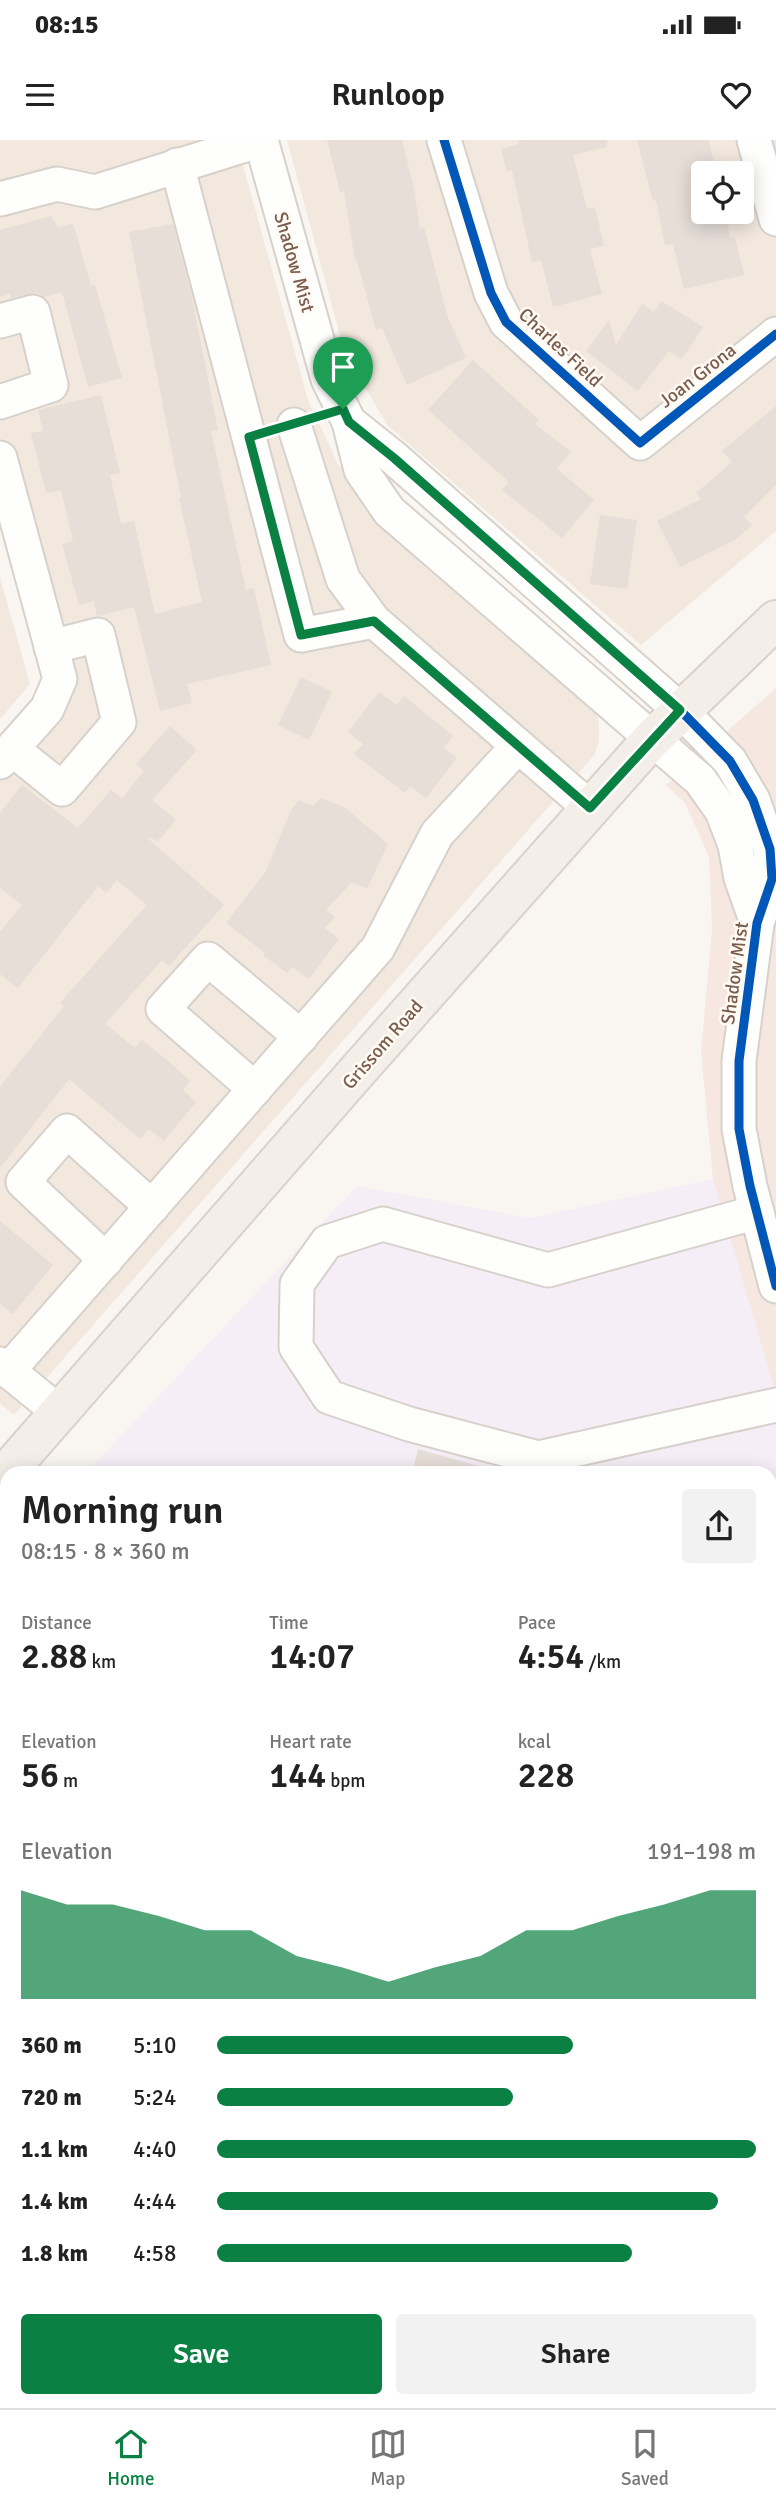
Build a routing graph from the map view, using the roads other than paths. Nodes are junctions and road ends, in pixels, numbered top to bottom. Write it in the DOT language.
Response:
graph roads {
  1 [pos="261,140"];
  2 [pos="444,140"];
  3 [pos="754,140"];
  4 [pos="184,163"];
  5 [pos="0,199"];
  6 [pos="776,219"];
  7 [pos="0,321"];
  8 [pos="776,334"];
  9 [pos="0,402"];
  10 [pos="346,415"];
  11 [pos="294,425"];
  12 [pos="249,437"];
  13 [pos="640,443"];
  14 [pos="0,458"];
  15 [pos="776,620"];
  16 [pos="374,621"];
  17 [pos="51,647"];
  18 [pos="680,710"];
  19 [pos="651,740"];
  20 [pos="518,746"];
  21 [pos="6,755"];
  22 [pos="590,808"];
  23 [pos="762,935"];
  24 [pos="301,1037"];
  25 [pos="255,1089"];
  26 [pos="152,1207"];
  27 [pos="757,1212"];
  28 [pos="106,1260"];
  29 [pos="776,1286"];
  30 [pos="4,1368"];
  31 [pos="776,1405"];
  32 [pos="59,1412"];
  33 [pos="12,1466"];
  1 -- 4 [label="street"];
  1 -- 10 [label="street, Shadow Mist"];
  2 -- 13 [label="street, Charles Field"];
  3 -- 6 [label="street"];
  4 -- 5 [label="street"];
  4 -- 12 [label="street"];
  7 -- 9 [label="street"];
  8 -- 13 [label="street, Joan Grona"];
  10 -- 11 [label="street"];
  10 -- 18 [label="street, Shadow Mist"];
  10 -- 19 [label="street, Shadow Mist"];
  11 -- 12 [label="street"];
  11 -- 16 [label="street"];
  12 -- 16 [label="street"];
  14 -- 17 [label="street"];
  15 -- 18 [label="main road, Grissom Road"];
  16 -- 20 [label="street"];
  17 -- 21 [label="street"];
  17 -- 21 [label="street"];
  18 -- 19 [label="main road, Grissom Road"];
  18 -- 23 [label="street, Shadow Mist"];
  19 -- 22 [label="main road, Grissom Road"];
  19 -- 23 [label="street, Shadow Mist"];
  20 -- 22 [label="street"];
  20 -- 24 [label="street"];
  22 -- 32 [label="main road, Grissom Road"];
  23 -- 27 [label="street, Shadow Mist"];
  24 -- 25 [label="street"];
  24 -- 25 [label="street"];
  25 -- 26 [label="street"];
  26 -- 28 [label="street"];
  26 -- 28 [label="street"];
  27 -- 29 [label="street, Shadow Mist"];
  27 -- 31 [label="street"];
  28 -- 30 [label="street"];
  30 -- 32 [label="street"];
  32 -- 33 [label="main road, Grissom Road"];
}
